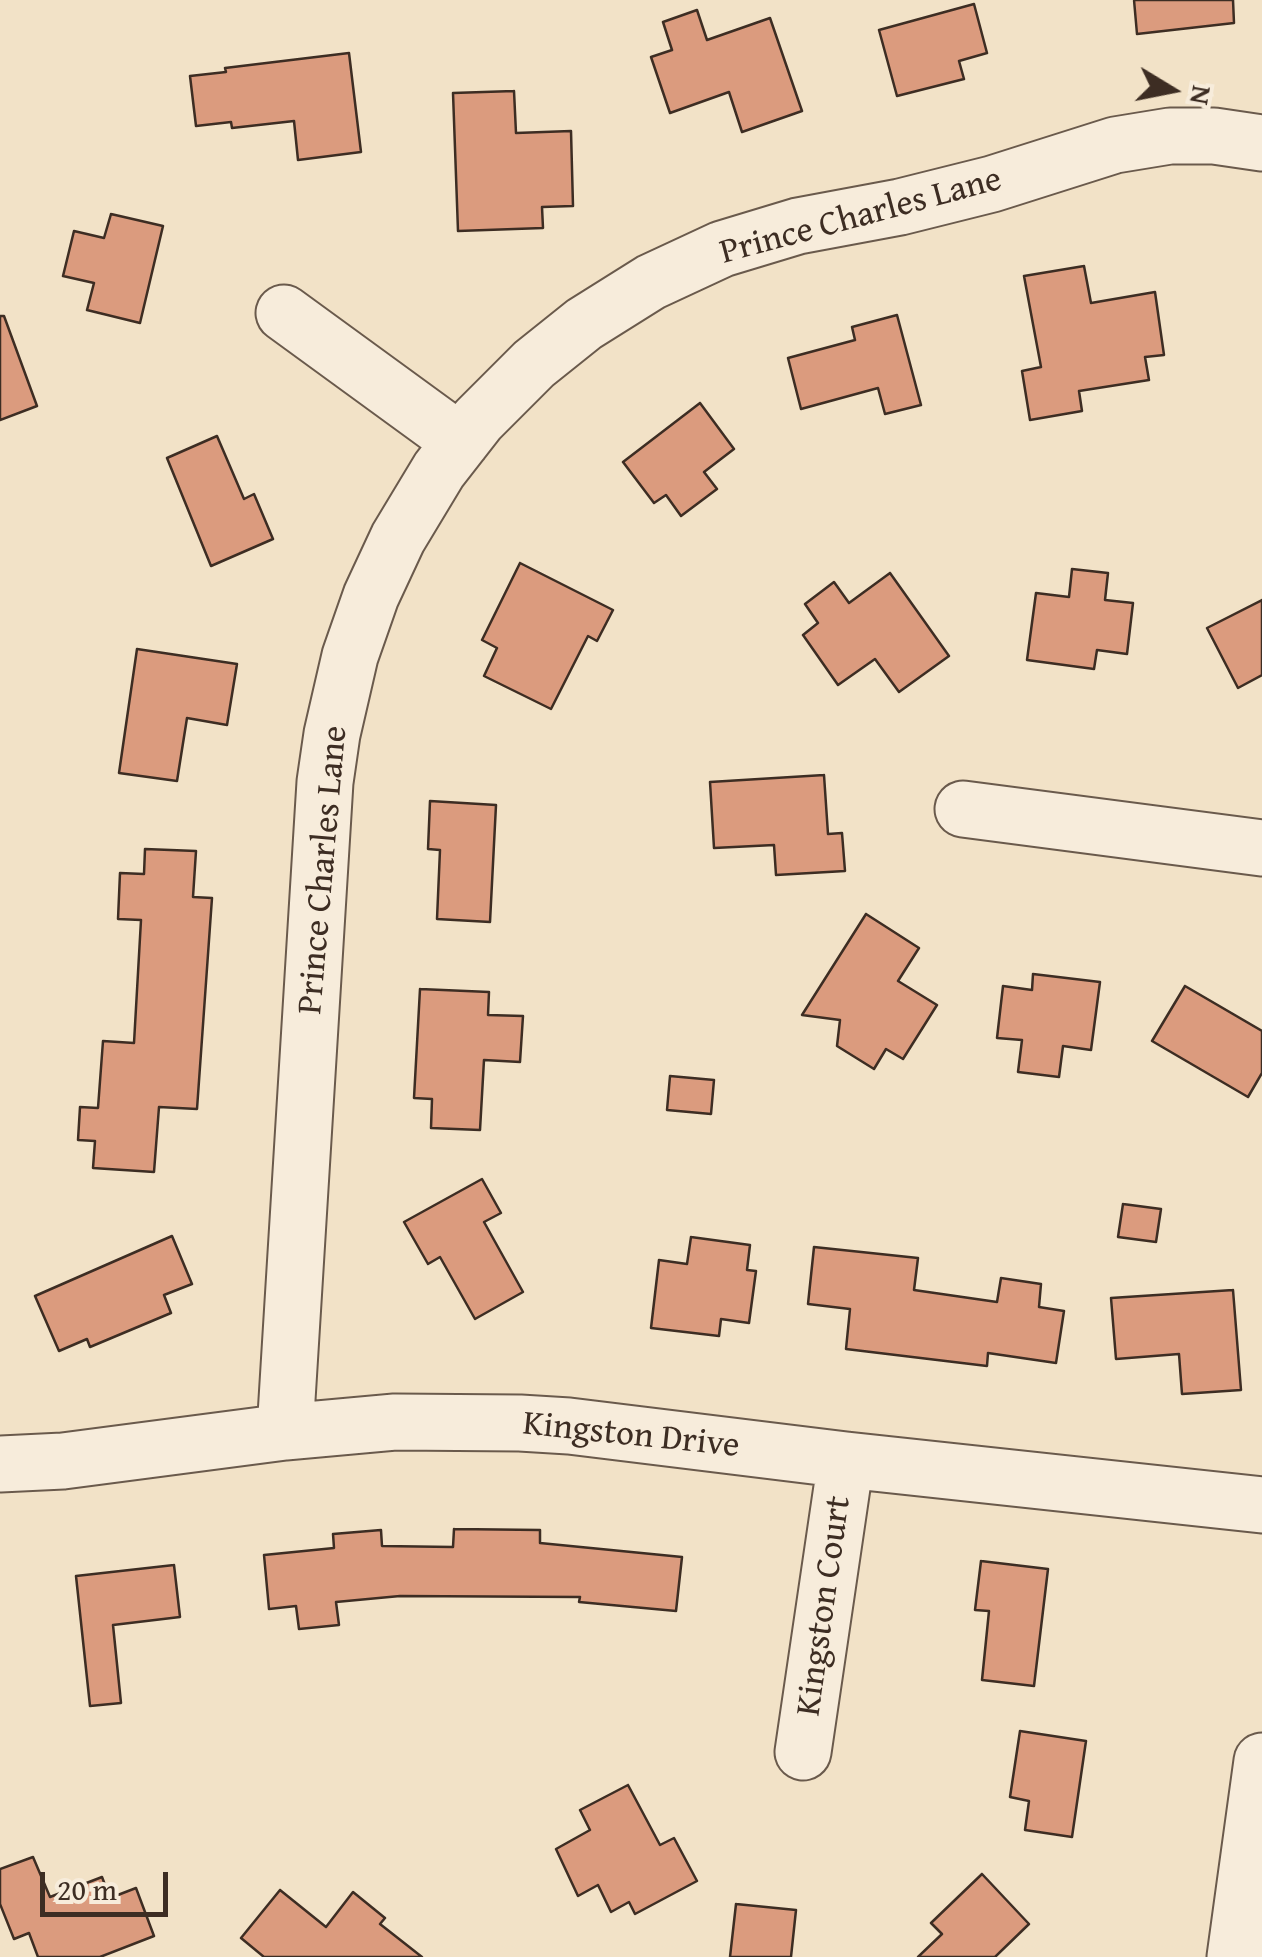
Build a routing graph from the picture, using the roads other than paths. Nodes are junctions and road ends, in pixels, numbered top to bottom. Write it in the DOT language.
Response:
graph roads {
  1 [pos="1262,143"];
  2 [pos="284,313"];
  3 [pos="461,442"];
  4 [pos="963,809"];
  5 [pos="1262,848"];
  6 [pos="285,1432"];
  7 [pos="846,1460"];
  8 [pos="0,1464"];
  9 [pos="1262,1505"];
  10 [pos="803,1752"];
  11 [pos="1262,1760"];
  12 [pos="1236,1957"];
  1 -- 3 [label="street, Prince Charles Lane"];
  2 -- 3 [label="street"];
  3 -- 6 [label="street, Prince Charles Lane"];
  4 -- 5 [label="street"];
  6 -- 7 [label="street, Kingston Drive"];
  6 -- 8 [label="street, Kingston Drive"];
  7 -- 9 [label="street, Kingston Drive"];
  7 -- 10 [label="street, Kingston Court"];
  11 -- 12 [label="street"];
}
